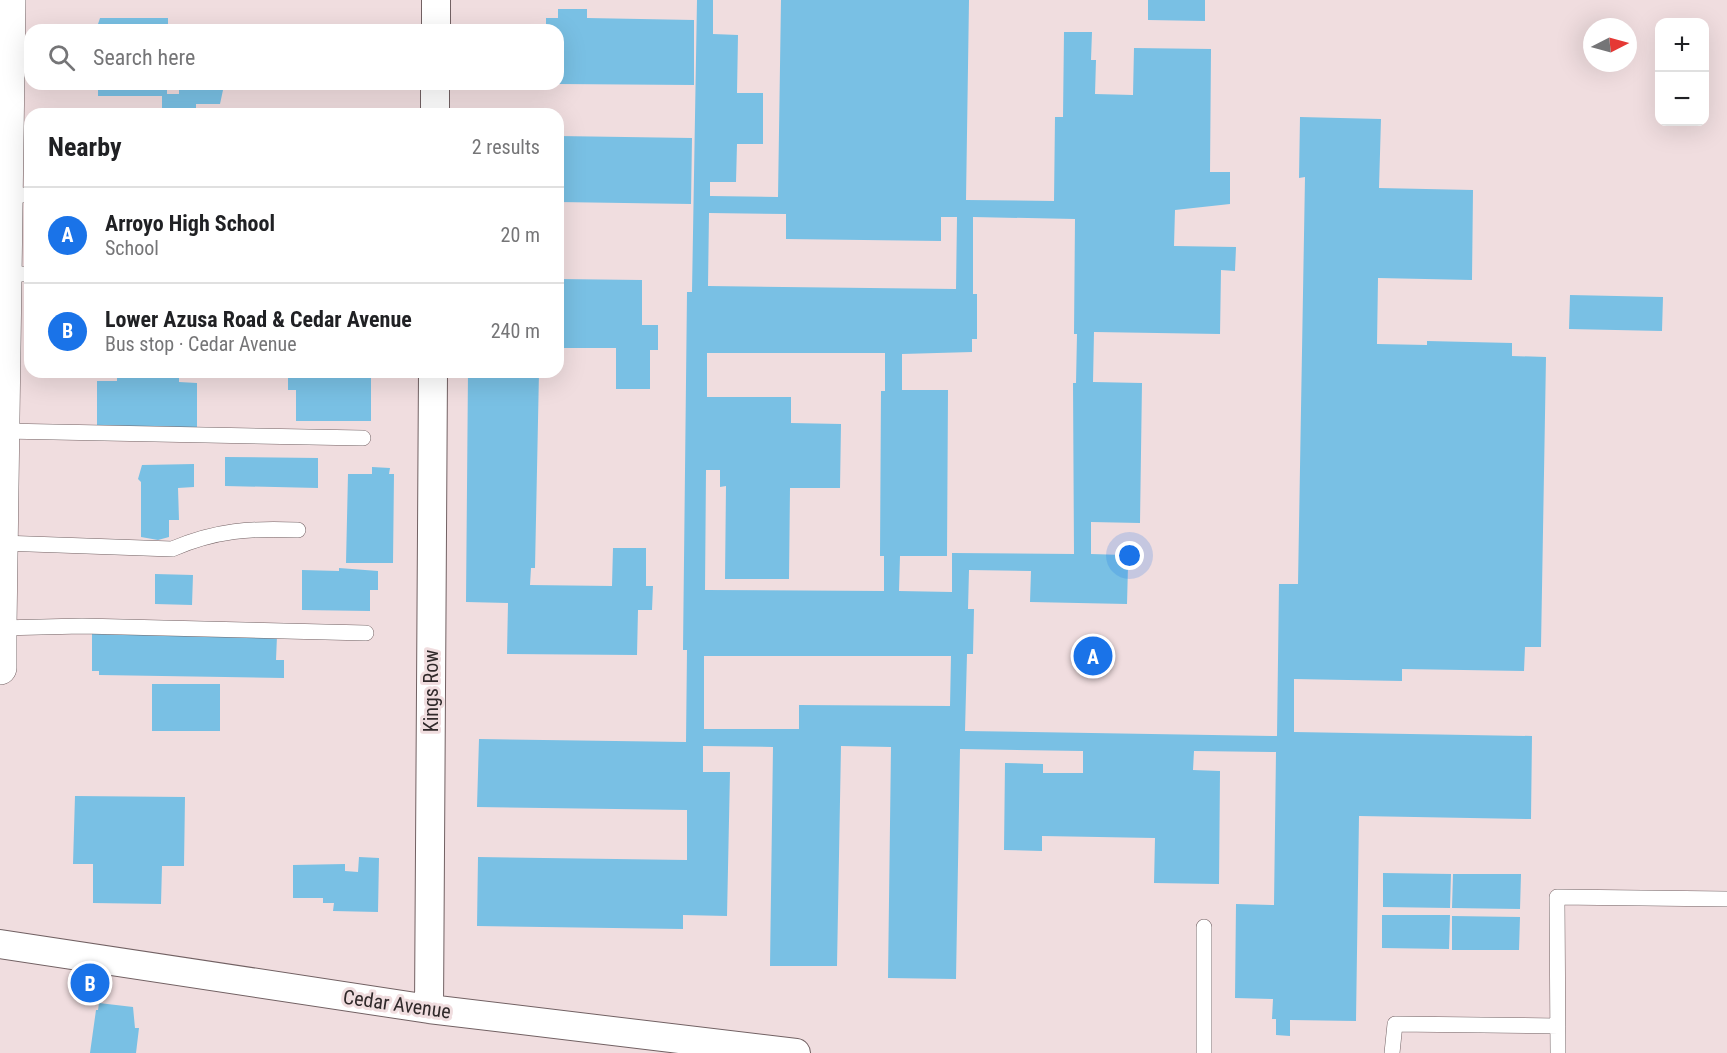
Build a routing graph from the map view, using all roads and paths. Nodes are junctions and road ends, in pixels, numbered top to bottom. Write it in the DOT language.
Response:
graph roads {
  1 [pos="9,0"];
  2 [pos="436,0"];
  3 [pos="436,24"];
  4 [pos="435,90"];
  5 [pos="435,108"];
  6 [pos="18,195"];
  7 [pos="18,274"];
  8 [pos="433,378"];
  9 [pos="3,431"];
  10 [pos="363,438"];
  11 [pos="1,491"];
  12 [pos="298,530"];
  13 [pos="1,555"];
  14 [pos="0,629"];
  15 [pos="366,633"];
  16 [pos="0,668"];
  17 [pos="1727,899"];
  18 [pos="1204,927"];
  19 [pos="0,944"];
  20 [pos="429,1009"];
  21 [pos="1558,1026"];
  22 [pos="796,1053"];
  23 [pos="1204,1053"];
  24 [pos="1392,1053"];
  25 [pos="1558,1053"];
  1 -- 6 [label="main road"];
  2 -- 3 [label="street"];
  4 -- 5 [label="street"];
  6 -- 7 [label="main road"];
  7 -- 9 [label="main road"];
  8 -- 20 [label="street, Kings Row"];
  9 -- 10 [label="lane"];
  9 -- 11 [label="main road"];
  11 -- 13 [label="main road"];
  12 -- 13 [label="lane"];
  13 -- 14 [label="main road"];
  14 -- 15 [label="lane"];
  14 -- 16 [label="main road"];
  17 -- 21 [label="lane"];
  18 -- 23 [label="lane"];
  19 -- 20 [label="street, Cedar Avenue"];
  20 -- 22 [label="street, Cedar Avenue"];
  21 -- 24 [label="lane"];
  21 -- 25 [label="lane"];
}
